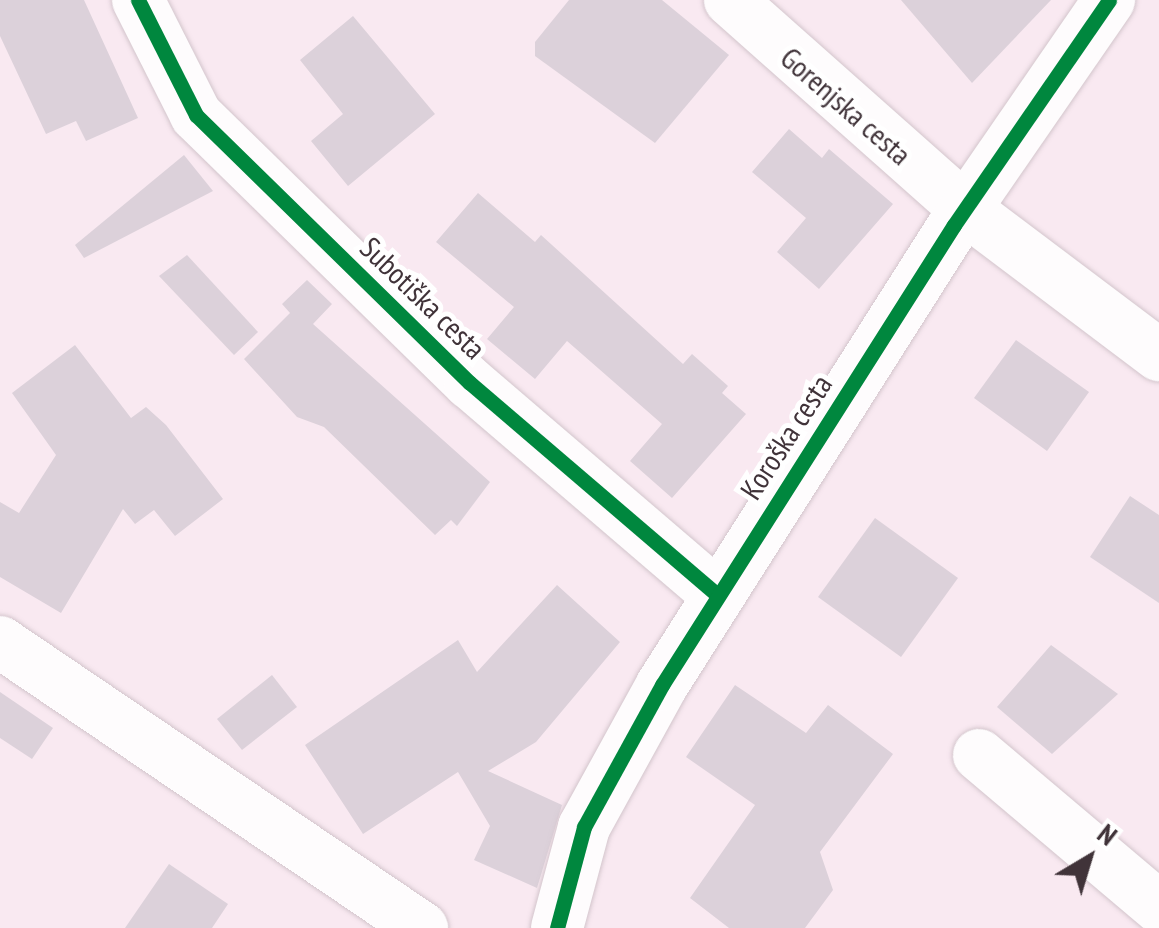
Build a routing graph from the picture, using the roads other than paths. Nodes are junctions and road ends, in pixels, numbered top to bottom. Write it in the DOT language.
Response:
graph roads {
  1 [pos="138,0"];
  2 [pos="730,0"];
  3 [pos="1109,0"];
  4 [pos="965,209"];
  5 [pos="1159,355"];
  6 [pos="717,595"];
  7 [pos="0,642"];
  8 [pos="979,755"];
  9 [pos="1159,907"];
  10 [pos="422,928"];
  11 [pos="557,928"];
  1 -- 6 [label="street, Subotiška cesta"];
  2 -- 4 [label="street, Gorenjska cesta"];
  3 -- 4 [label="street, Koroška cesta"];
  4 -- 5 [label="street, Gorenjska cesta"];
  4 -- 6 [label="street, Koroška cesta"];
  6 -- 11 [label="street, Koroška cesta"];
  7 -- 10 [label="street"];
  8 -- 9 [label="street"];
}
